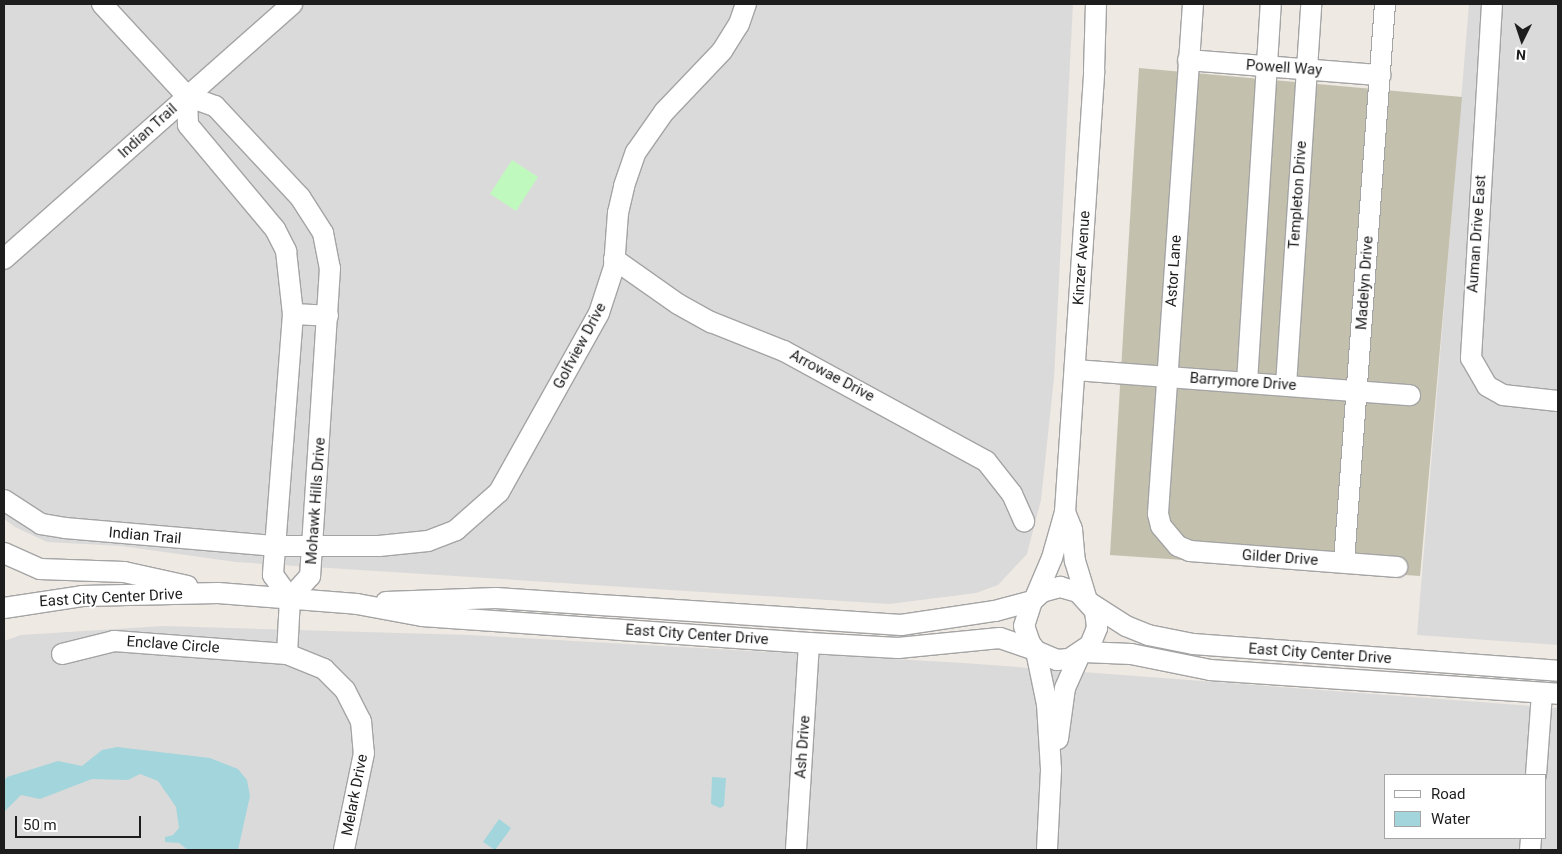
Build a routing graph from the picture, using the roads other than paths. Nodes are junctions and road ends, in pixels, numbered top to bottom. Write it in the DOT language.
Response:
graph roads {
  1 [pos="102,4"];
  2 [pos="292,4"];
  3 [pos="746,4"];
  4 [pos="1096,4"];
  5 [pos="1192,4"];
  6 [pos="1271,4"];
  7 [pos="1311,4"];
  8 [pos="1385,4"];
  9 [pos="1492,4"];
  10 [pos="1188,60"];
  11 [pos="1268,67"];
  12 [pos="1307,70"];
  13 [pos="1380,75"];
  14 [pos="187,96"];
  15 [pos="4,259"];
  16 [pos="614,259"];
  17 [pos="294,314"];
  18 [pos="328,316"];
  19 [pos="1075,370"];
  20 [pos="1167,376"];
  21 [pos="1247,382"];
  22 [pos="1286,385"];
  23 [pos="1357,391"];
  24 [pos="1410,395"];
  25 [pos="1558,401"];
  26 [pos="4,500"];
  27 [pos="1065,512"];
  28 [pos="1024,521"];
  29 [pos="1168,536"];
  30 [pos="294,547"];
  31 [pos="4,553"];
  32 [pos="1344,562"];
  33 [pos="1398,566"];
  34 [pos="218,593"];
  35 [pos="290,598"];
  36 [pos="1033,599"];
  37 [pos="1088,600"];
  38 [pos="357,604"];
  39 [pos="4,608"];
  40 [pos="809,643"];
  41 [pos="1036,650"];
  42 [pos="1082,653"];
  43 [pos="62,654"];
  44 [pos="287,654"];
  45 [pos="1558,671"];
  46 [pos="1550,693"];
  47 [pos="1051,770"];
  48 [pos="1536,774"];
  49 [pos="344,850"];
  50 [pos="796,850"];
  51 [pos="1047,850"];
  1 -- 14 [label="street, Mohawk Hills Drive"];
  2 -- 14 [label="street, Indian Trail"];
  3 -- 16 [label="street, Golfview Drive"];
  4 -- 19 [label="street, Kinzer Avenue"];
  5 -- 10 [label="street, Astor Lane"];
  6 -- 11 [label="street"];
  7 -- 12 [label="street, Templeton Drive"];
  8 -- 13 [label="street, Madelyn Drive"];
  9 -- 25 [label="street, Auman Drive East"];
  10 -- 11 [label="street, Powell Way"];
  10 -- 20 [label="street, Astor Lane"];
  11 -- 12 [label="street, Powell Way"];
  11 -- 21 [label="street"];
  12 -- 13 [label="street, Powell Way"];
  12 -- 22 [label="street, Templeton Drive"];
  13 -- 23 [label="street, Madelyn Drive"];
  14 -- 15 [label="street, Indian Trail"];
  14 -- 17 [label="street, Mohawk Hills Drive"];
  14 -- 18 [label="street, Mohawk Hills Drive"];
  16 -- 28 [label="street, Arrowae Drive"];
  16 -- 30 [label="street, Golfview Drive"];
  17 -- 18 [label="street"];
  17 -- 30 [label="street, Mohawk Hills Drive"];
  18 -- 30 [label="street, Mohawk Hills Drive"];
  19 -- 20 [label="street, Barrymore Drive"];
  19 -- 27 [label="street, Kinzer Avenue"];
  20 -- 21 [label="street, Barrymore Drive"];
  20 -- 29 [label="street, Astor Lane"];
  21 -- 22 [label="street, Barrymore Drive"];
  22 -- 23 [label="street, Barrymore Drive"];
  23 -- 24 [label="street, Barrymore Drive"];
  23 -- 32 [label="street, Madelyn Drive"];
  26 -- 30 [label="street, Indian Trail"];
  27 -- 36 [label="street, Kinzer Avenue"];
  27 -- 37 [label="street, Kinzer Avenue"];
  29 -- 32 [label="street, Gilder Drive"];
  30 -- 35 [label="street, Mohawk Hills Drive"];
  30 -- 35 [label="street, Mohawk Hills Drive"];
  31 -- 34 [label="street, East City Center Drive"];
  32 -- 33 [label="street, Gilder Drive"];
  34 -- 35 [label="street, East City Center Drive"];
  34 -- 39 [label="street, East City Center Drive"];
  35 -- 38 [label="street, East City Center Drive"];
  35 -- 44 [label="street"];
  36 -- 37 [label="street"];
  36 -- 38 [label="street, East City Center Drive"];
  36 -- 41 [label="street"];
  37 -- 42 [label="street"];
  37 -- 45 [label="street, East City Center Drive"];
  38 -- 40 [label="street, East City Center Drive"];
  40 -- 41 [label="street, East City Center Drive"];
  40 -- 50 [label="street, Ash Drive"];
  41 -- 42 [label="street"];
  41 -- 47 [label="street"];
  42 -- 46 [label="street, East City Center Drive"];
  42 -- 47 [label="street"];
  43 -- 44 [label="street, Enclave Circle"];
  44 -- 49 [label="street, Melark Drive"];
  46 -- 48 [label="street"];
  47 -- 51 [label="street"];
}
